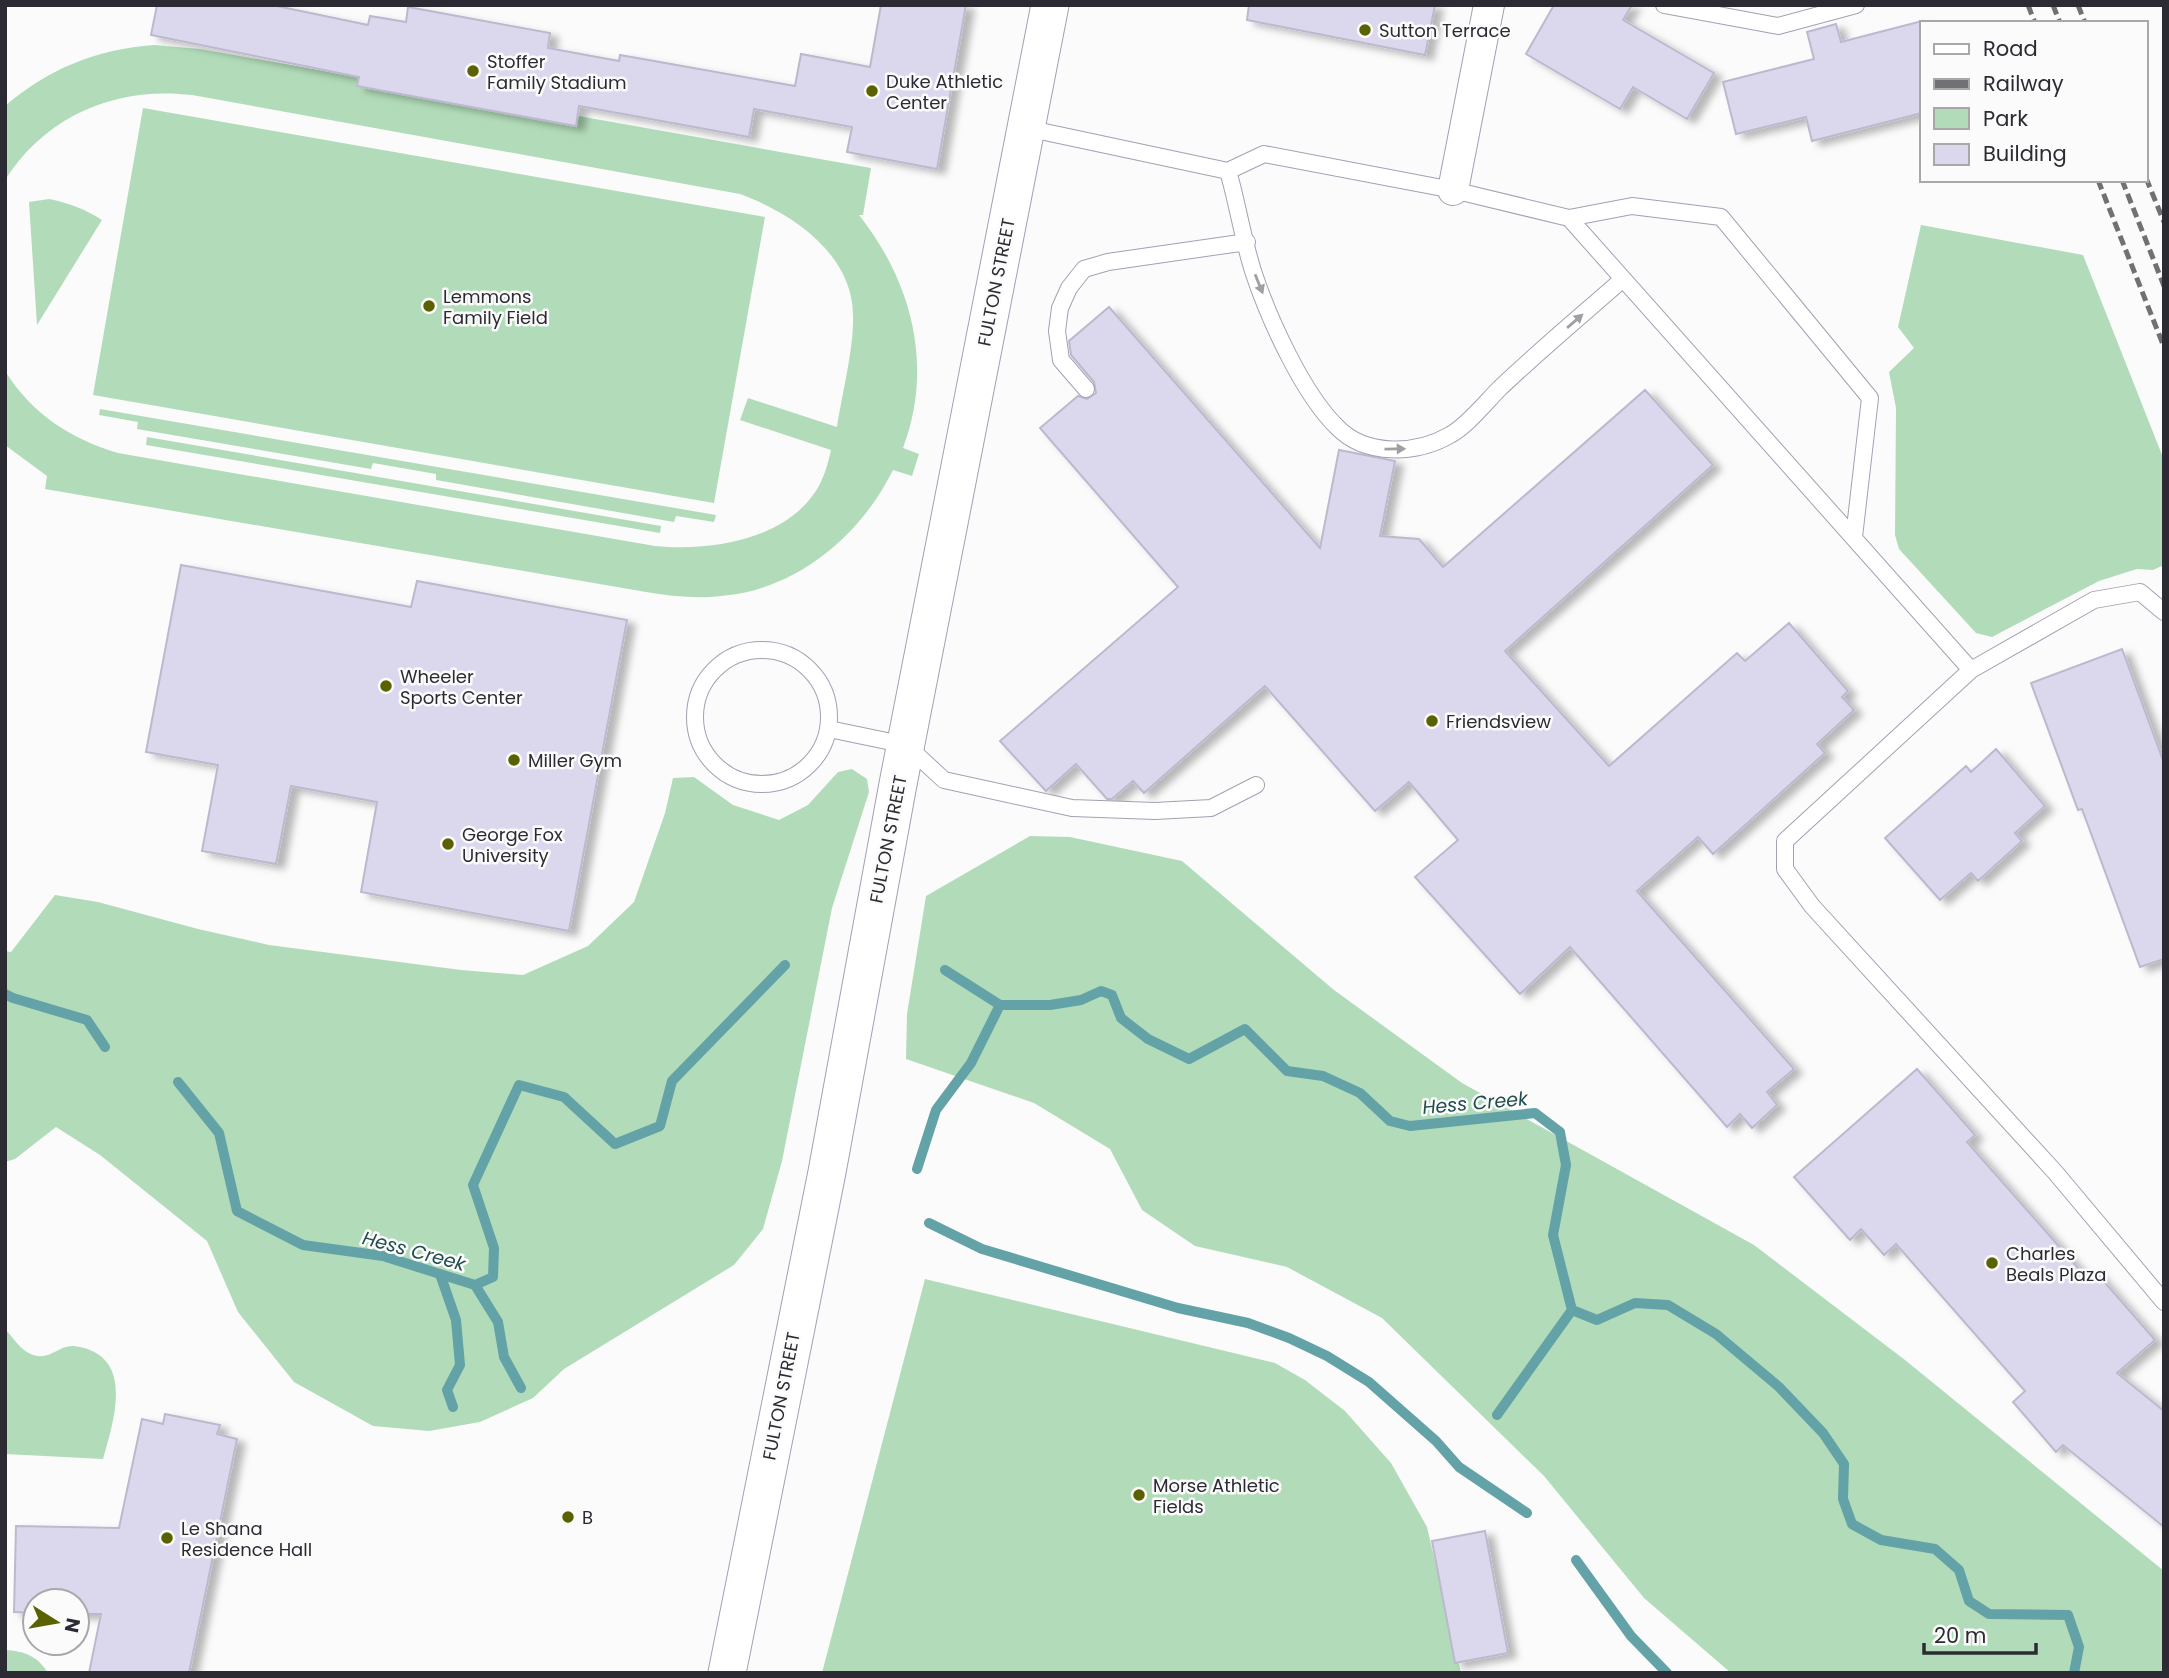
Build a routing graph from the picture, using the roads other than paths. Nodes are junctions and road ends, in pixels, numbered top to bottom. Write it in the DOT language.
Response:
graph roads {
  1 [pos="1050,5"];
  2 [pos="1489,5"];
  3 [pos="1664,5"];
  4 [pos="1856,5"];
  5 [pos="1026,128"];
  6 [pos="1228,171"];
  7 [pos="1453,190"];
  8 [pos="1570,218"];
  9 [pos="1247,242"];
  10 [pos="1623,279"];
  11 [pos="1086,389"];
  12 [pos="1854,537"];
  13 [pos="2164,612"];
  14 [pos="1971,670"];
  15 [pos="829,729"];
  16 [pos="906,744"];
  17 [pos="1256,785"];
  18 [pos="2164,1302"];
  19 [pos="727,1673"];
  1 -- 5 [label="street, FULTON STREET"];
  2 -- 7 [label="street"];
  3 -- 4 [label="lane"];
  5 -- 6 [label="lane"];
  5 -- 16 [label="street, FULTON STREET"];
  6 -- 7 [label="lane"];
  6 -- 9 [label="lane"];
  7 -- 8 [label="lane"];
  8 -- 10 [label="lane"];
  8 -- 12 [label="lane"];
  9 -- 10 [label="lane, one-way"];
  9 -- 11 [label="lane"];
  10 -- 12 [label="lane"];
  12 -- 14 [label="lane"];
  13 -- 14 [label="lane"];
  14 -- 18 [label="lane"];
  15 -- 15 [label="lane"];
  15 -- 16 [label="lane"];
  16 -- 17 [label="lane"];
  16 -- 19 [label="street, FULTON STREET"];
}
